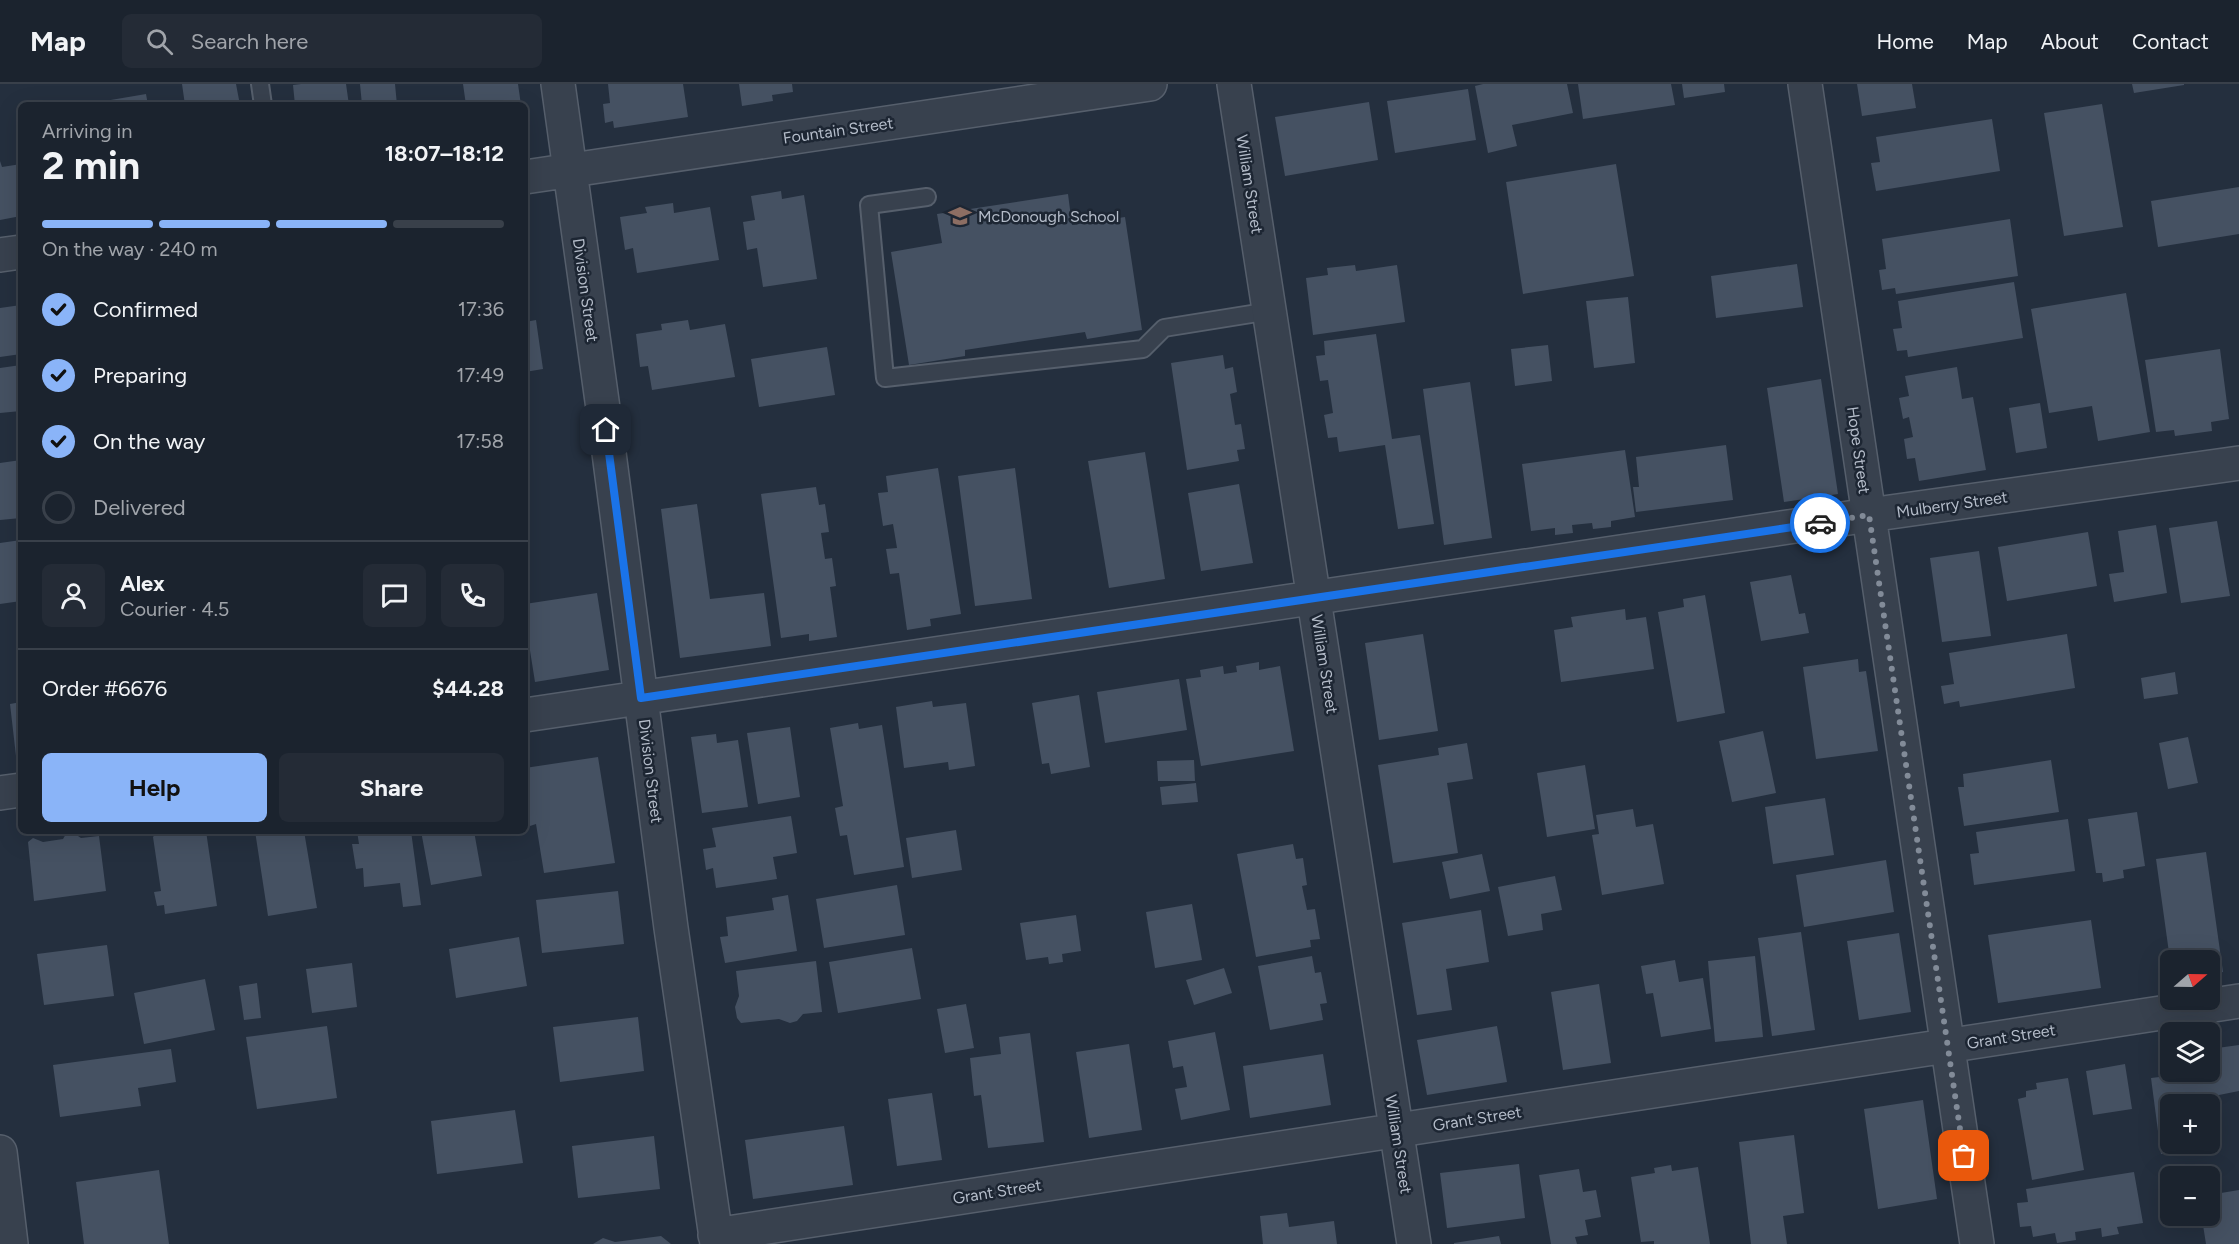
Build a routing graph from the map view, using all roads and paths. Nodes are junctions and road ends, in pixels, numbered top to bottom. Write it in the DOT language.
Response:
graph roads {
  1 [pos="260,84"];
  2 [pos="558,84"];
  3 [pos="1150,84"];
  4 [pos="1234,84"];
  5 [pos="1805,84"];
  6 [pos="263,102"];
  7 [pos="569,170"];
  8 [pos="528,177"];
  9 [pos="927,197"];
  10 [pos="18,252"];
  11 [pos="0,255"];
  12 [pos="1270,311"];
  13 [pos="2239,463"];
  14 [pos="1869,515"];
  15 [pos="1315,598"];
  16 [pos="641,698"];
  17 [pos="528,715"];
  18 [pos="18,790"];
  19 [pos="0,793"];
  20 [pos="2239,1001"];
  21 [pos="1948,1046"];
  22 [pos="1397,1130"];
  23 [pos="0,1152"];
  24 [pos="716,1239"];
  25 [pos="11,1244"];
  26 [pos="1414,1244"];
  27 [pos="1977,1244"];
  1 -- 6 [label="lane"];
  2 -- 7 [label="street, Division Street"];
  3 -- 7 [label="street, Fountain Street"];
  4 -- 12 [label="street, William Street"];
  5 -- 14 [label="street, Hope Street"];
  7 -- 8 [label="street, Fountain Street"];
  7 -- 16 [label="street, Division Street"];
  9 -- 12 [label="lane"];
  10 -- 11 [label="street"];
  12 -- 15 [label="street, William Street"];
  13 -- 14 [label="street, Mulberry Street"];
  14 -- 15 [label="street, Mulberry Street"];
  14 -- 21 [label="street, Hope Street"];
  15 -- 16 [label="street, Mulberry Street"];
  15 -- 22 [label="street, William Street"];
  16 -- 17 [label="street, Mulberry Street"];
  16 -- 24 [label="street, Division Street"];
  18 -- 19 [label="street"];
  20 -- 21 [label="street, Grant Street"];
  21 -- 22 [label="street, Grant Street"];
  21 -- 27 [label="street, Hope Street"];
  22 -- 24 [label="street, Grant Street"];
  22 -- 26 [label="street, William Street"];
  23 -- 25 [label="street"];
}
